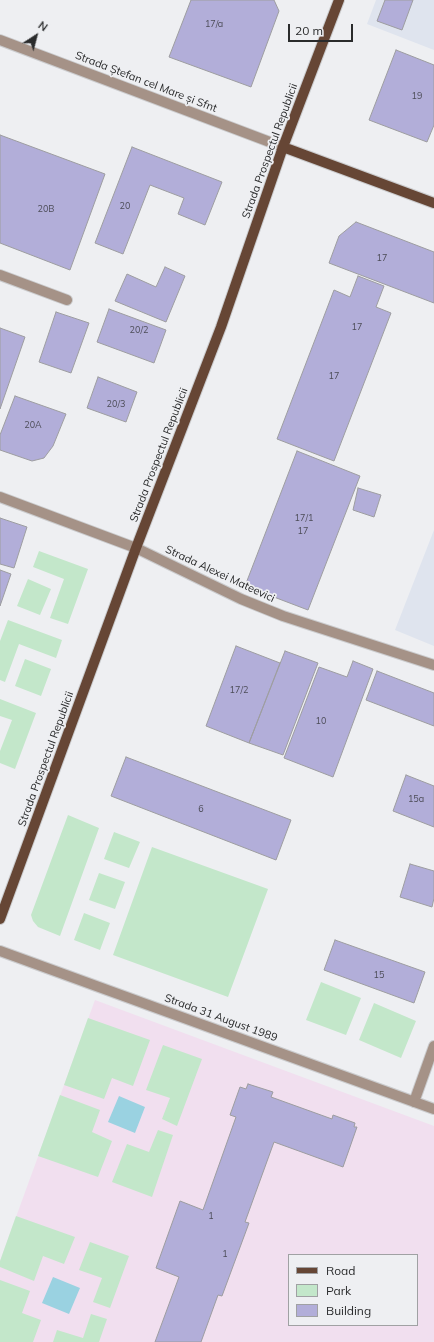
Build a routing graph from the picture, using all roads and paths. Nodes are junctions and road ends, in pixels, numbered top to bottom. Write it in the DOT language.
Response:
graph roads {
  1 [pos="339,0"];
  2 [pos="0,40"];
  3 [pos="283,147"];
  4 [pos="434,203"];
  5 [pos="0,275"];
  6 [pos="67,300"];
  7 [pos="0,497"];
  8 [pos="136,548"];
  9 [pos="434,664"];
  10 [pos="0,919"];
  11 [pos="0,951"];
  12 [pos="434,1046"];
  13 [pos="414,1102"];
  14 [pos="434,1109"];
  1 -- 3 [label="main road, Strada Prospectul Republicii"];
  2 -- 3 [label="street, Strada Ștefan cel Mare și Sfnt"];
  3 -- 4 [label="main road"];
  3 -- 8 [label="main road, Strada Prospectul Republicii"];
  5 -- 6 [label="street"];
  7 -- 8 [label="street, Strada Alexei Mateevici"];
  8 -- 9 [label="street, Strada Alexei Mateevici"];
  8 -- 10 [label="main road, Strada Prospectul Republicii"];
  11 -- 13 [label="street, Strada 31 August 1989"];
  12 -- 13 [label="street"];
  13 -- 14 [label="street, Strada 31 August 1989"];
}
